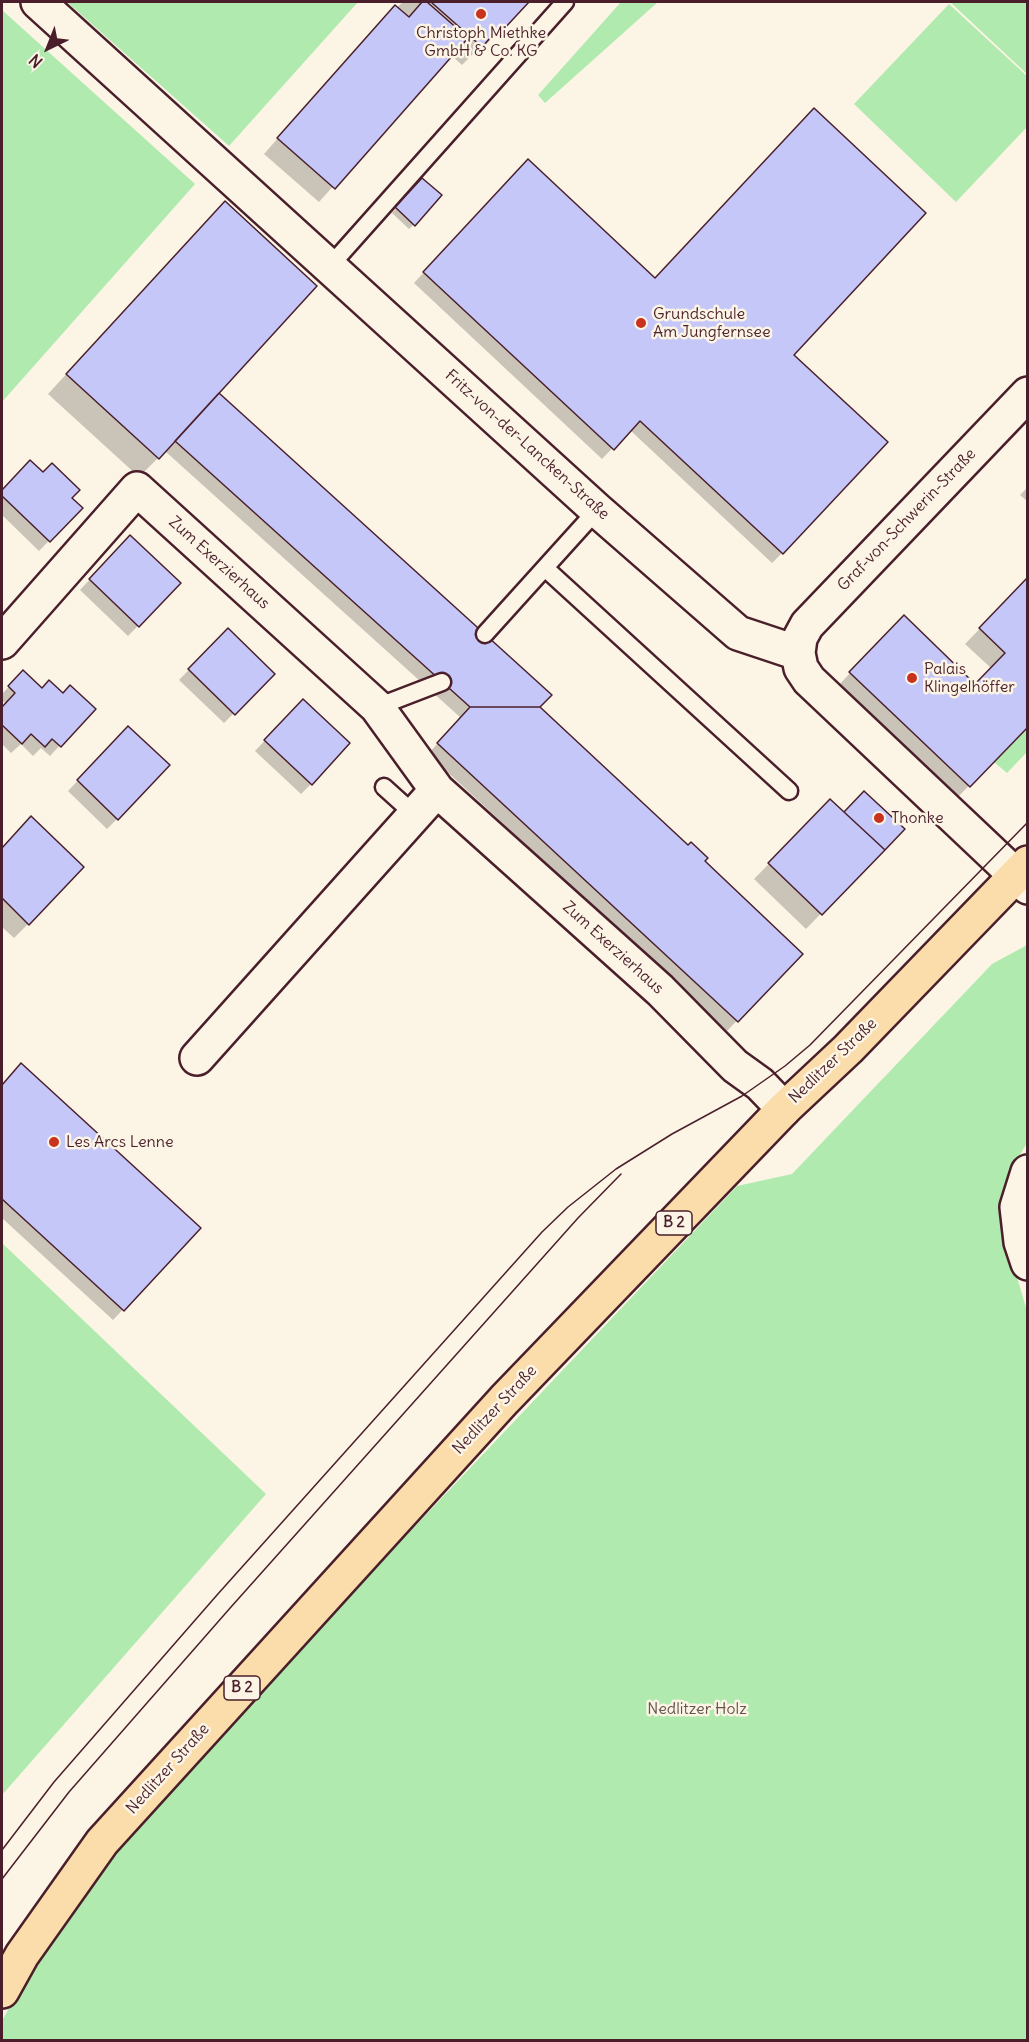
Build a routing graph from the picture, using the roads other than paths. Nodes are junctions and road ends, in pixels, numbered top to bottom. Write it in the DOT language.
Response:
graph roads {
  1 [pos="38,2"];
  2 [pos="565,2"];
  3 [pos="330,266"];
  4 [pos="1028,394"];
  5 [pos="597,510"];
  6 [pos="545,568"];
  7 [pos="485,634"];
  8 [pos="2,642"];
  9 [pos="798,653"];
  10 [pos="442,682"];
  11 [pos="377,707"];
  12 [pos="384,787"];
  13 [pos="437,790"];
  14 [pos="789,791"];
  15 [pos="415,815"];
  16 [pos="1024,875"];
  17 [pos="197,1058"];
  18 [pos="784,1109"];
  19 [pos="1028,1172"];
  20 [pos="1028,1263"];
  21 [pos="2,1991"];
  1 -- 3 [label="street, Fritz-von-der-Lancken-Straße"];
  2 -- 3 [label="lane"];
  3 -- 5 [label="street, Fritz-von-der-Lancken-Straße"];
  4 -- 9 [label="street, Graf-von-Schwerin-Straße"];
  5 -- 6 [label="lane"];
  5 -- 9 [label="street, Fritz-von-der-Lancken-Straße"];
  6 -- 7 [label="lane"];
  6 -- 14 [label="lane"];
  8 -- 11 [label="street, Zum Exerzierhaus"];
  9 -- 16 [label="street"];
  10 -- 11 [label="lane"];
  11 -- 13 [label="street, Zum Exerzierhaus"];
  12 -- 15 [label="lane"];
  13 -- 15 [label="street"];
  13 -- 18 [label="street, Zum Exerzierhaus"];
  15 -- 17 [label="street"];
  16 -- 18 [label="main road, Nedlitzer Straße / B 2"];
  18 -- 21 [label="main road, Nedlitzer Straße / B 2"];
  19 -- 20 [label="street"];
}
